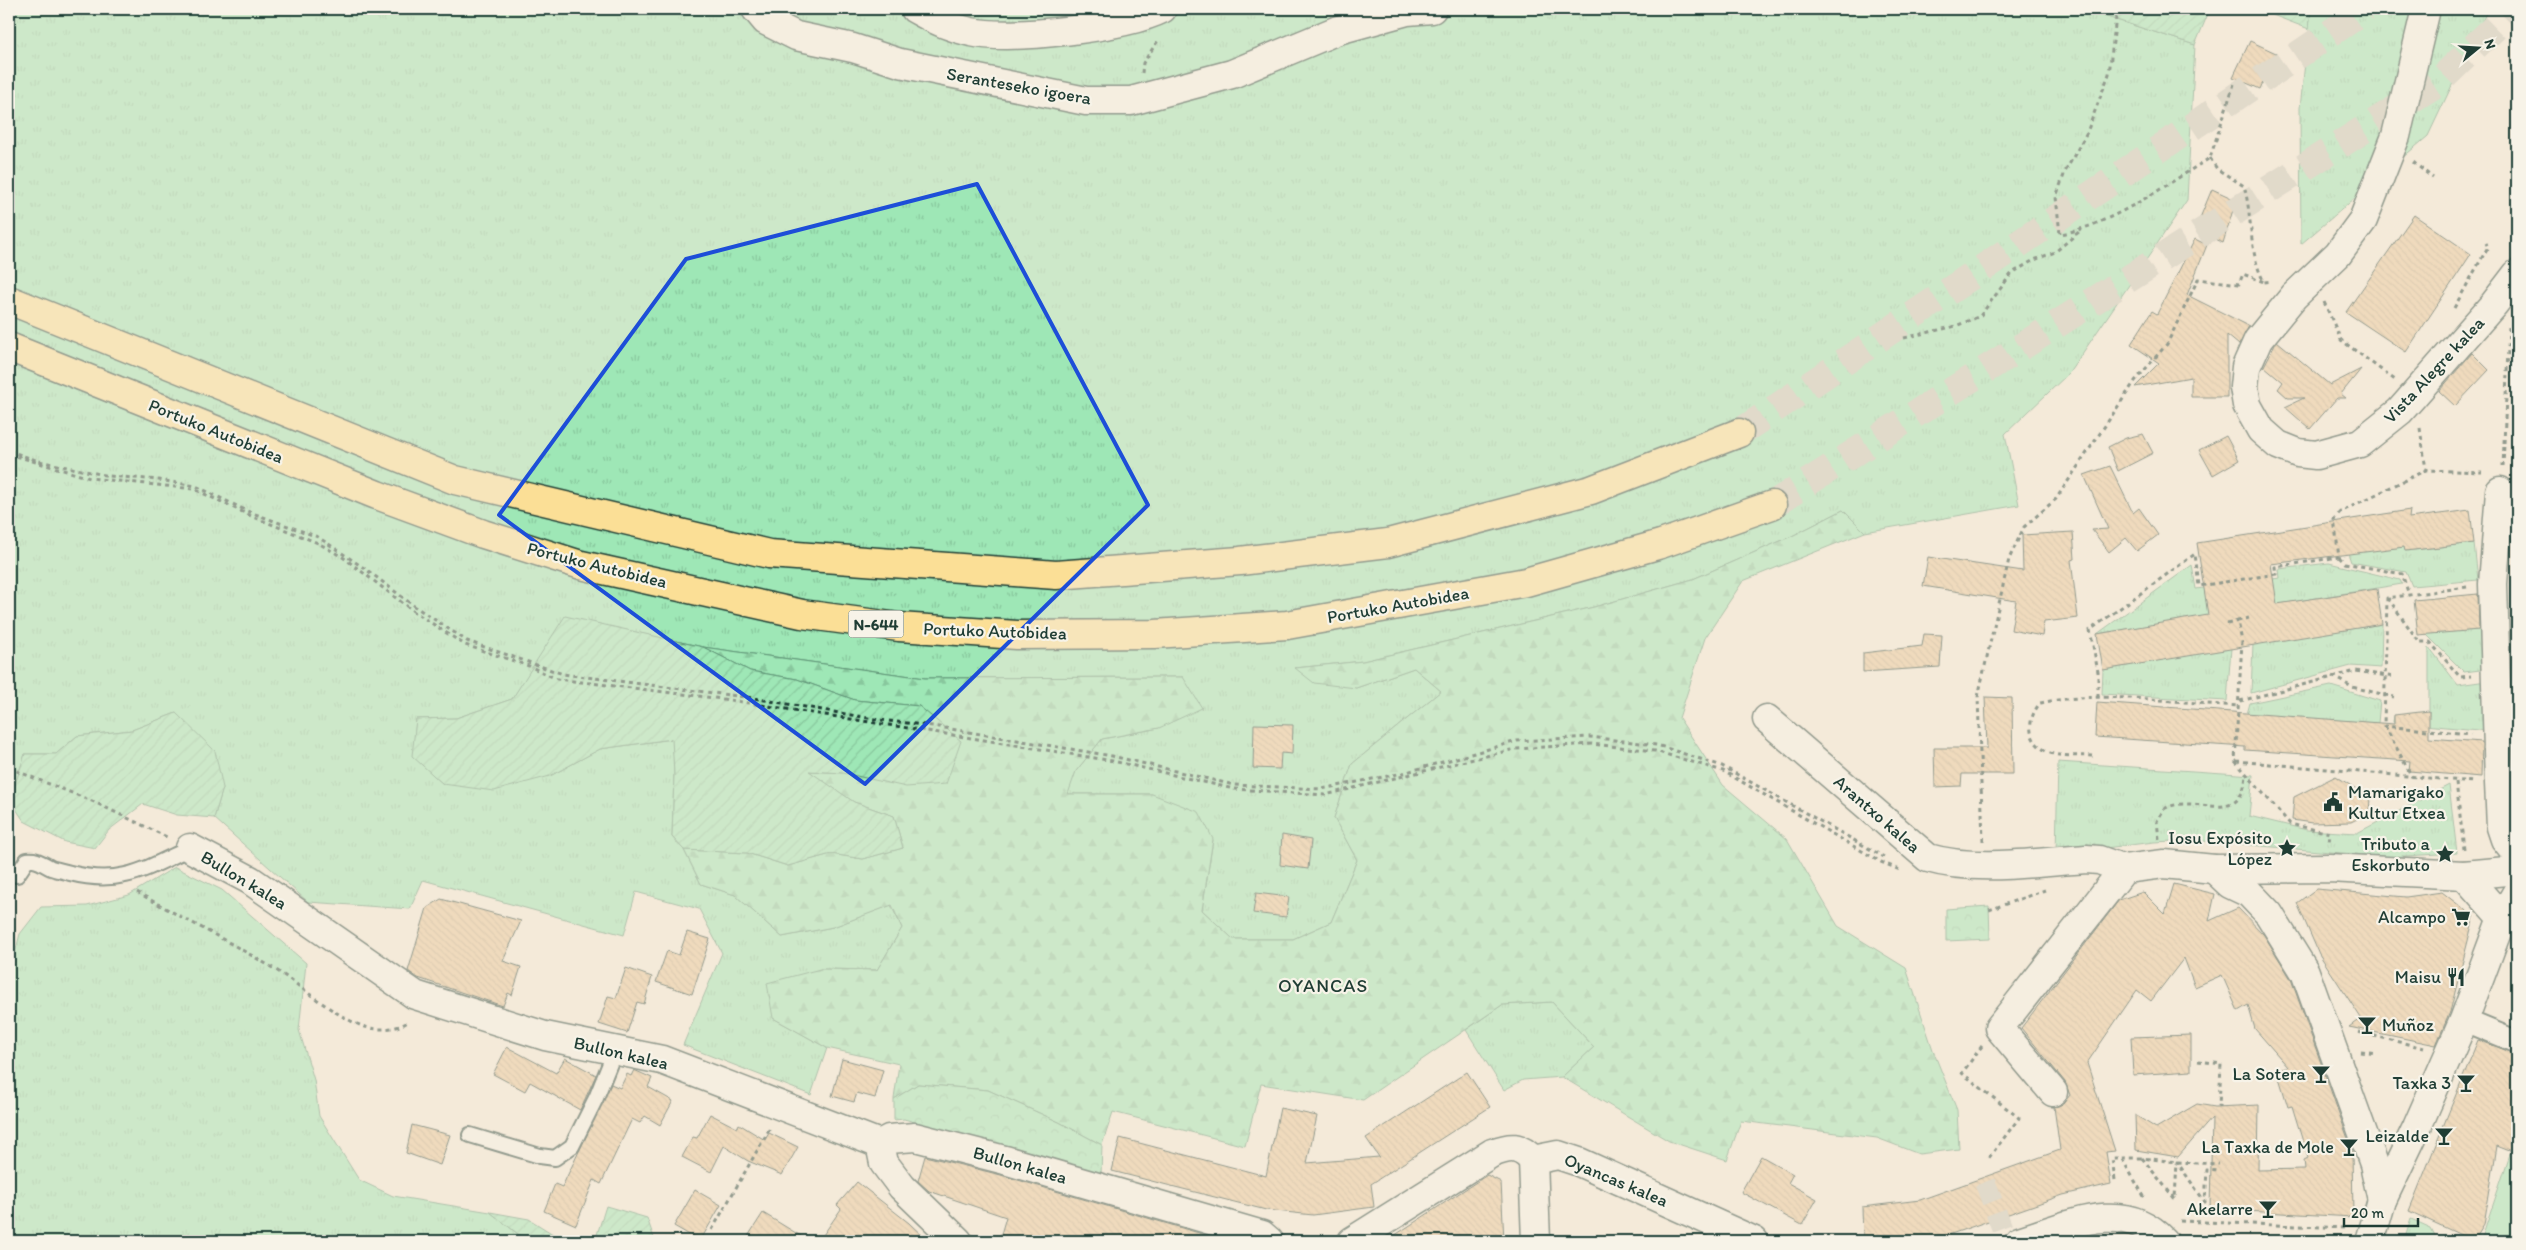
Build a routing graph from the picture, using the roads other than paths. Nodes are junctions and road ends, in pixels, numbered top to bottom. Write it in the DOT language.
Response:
graph roads {
  1 [pos="756,9"];
  2 [pos="915,9"];
  3 [pos="1432,9"];
  4 [pos="2426,9"];
  5 [pos="1161,20"];
  6 [pos="2517,274"];
  7 [pos="9,300"];
  8 [pos="9,347"];
  9 [pos="1739,433"];
  10 [pos="2507,487"];
  11 [pos="1772,505"];
  12 [pos="1767,719"];
  13 [pos="190,848"];
  14 [pos="2517,854"];
  15 [pos="2464,863"];
  16 [pos="2124,869"];
  17 [pos="2214,869"];
  18 [pos="2291,870"];
  19 [pos="2517,870"];
  20 [pos="17,875"];
  21 [pos="2517,892"];
  22 [pos="2269,914"];
  23 [pos="2502,918"];
  24 [pos="2464,1020"];
  25 [pos="2517,1042"];
  26 [pos="615,1051"];
  27 [pos="2053,1092"];
  28 [pos="470,1135"];
  29 [pos="880,1144"];
  30 [pos="1533,1160"];
  31 [pos="2382,1200"];
  32 [pos="2170,1231"];
  33 [pos="2358,1235"];
  34 [pos="958,1241"];
  35 [pos="1269,1241"];
  36 [pos="1352,1241"];
  37 [pos="1536,1241"];
  38 [pos="1754,1241"];
  39 [pos="2019,1241"];
  1 -- 3 [label="street, Seranteseko igoera"];
  2 -- 5 [label="street"];
  4 -- 6 [label="street, Vista Alegre kalea"];
  7 -- 9 [label="highway"];
  8 -- 11 [label="highway, Portuko Autobidea / N-644"];
  10 -- 14 [label="street"];
  12 -- 16 [label="street, Arantxo kalea"];
  13 -- 20 [label="lane"];
  13 -- 26 [label="street, Bullon kalea"];
  15 -- 18 [label="street, Arantxo kalea"];
  15 -- 19 [label="street, Arantxo kalea"];
  15 -- 23 [label="street"];
  16 -- 17 [label="street, Arantxo kalea"];
  16 -- 27 [label="street"];
  17 -- 18 [label="street, Arantxo kalea"];
  17 -- 22 [label="street"];
  18 -- 22 [label="street"];
  21 -- 23 [label="street"];
  22 -- 31 [label="street"];
  23 -- 24 [label="street"];
  24 -- 25 [label="street"];
  24 -- 31 [label="street"];
  26 -- 28 [label="lane"];
  26 -- 29 [label="street, Bullon kalea"];
  29 -- 34 [label="street"];
  29 -- 35 [label="street, Bullon kalea"];
  30 -- 36 [label="street"];
  30 -- 37 [label="street"];
  30 -- 38 [label="street, Oyancas kalea"];
  31 -- 33 [label="street"];
  32 -- 39 [label="street"];
}
